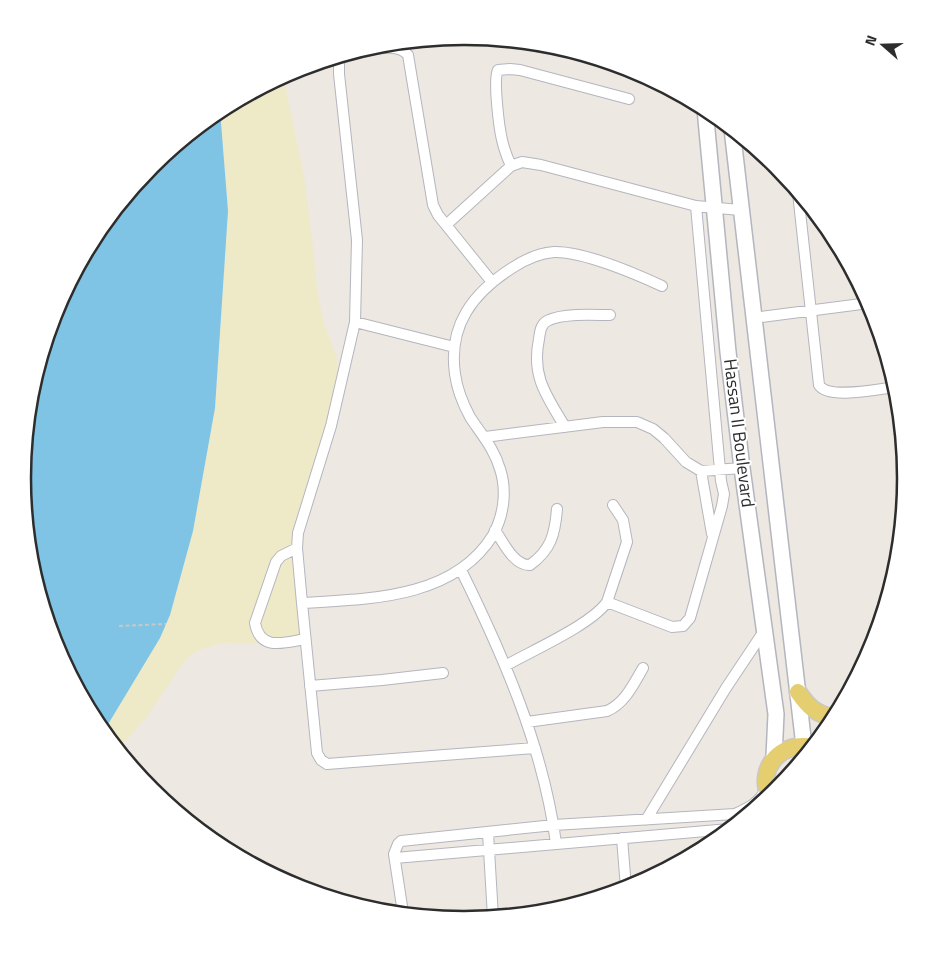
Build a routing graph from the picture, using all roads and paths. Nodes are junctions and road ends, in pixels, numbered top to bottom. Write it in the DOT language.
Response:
graph roads {
  1 [pos="402,50"];
  2 [pos="339,64"];
  3 [pos="629,99"];
  4 [pos="706,119"];
  5 [pos="733,140"];
  6 [pos="510,166"];
  7 [pos="696,206"];
  8 [pos="799,206"];
  9 [pos="714,208"];
  10 [pos="740,210"];
  11 [pos="446,225"];
  12 [pos="492,282"];
  13 [pos="662,286"];
  14 [pos="860,304"];
  15 [pos="810,310"];
  16 [pos="610,315"];
  17 [pos="753,318"];
  18 [pos="355,322"];
  19 [pos="454,347"];
  20 [pos="887,388"];
  21 [pos="565,427"];
  22 [pos="485,437"];
  23 [pos="742,468"];
  24 [pos="720,470"];
  25 [pos="701,471"];
  26 [pos="613,505"];
  27 [pos="557,509"];
  28 [pos="495,530"];
  29 [pos="713,537"];
  30 [pos="297,548"];
  31 [pos="461,570"];
  32 [pos="607,602"];
  33 [pos="302,603"];
  34 [pos="166,624"];
  35 [pos="119,626"];
  36 [pos="764,632"];
  37 [pos="305,639"];
  38 [pos="505,666"];
  39 [pos="643,668"];
  40 [pos="443,673"];
  41 [pos="310,686"];
  42 [pos="798,692"];
  43 [pos="825,716"];
  44 [pos="527,722"];
  45 [pos="807,741"];
  46 [pos="802,747"];
  47 [pos="536,748"];
  48 [pos="774,758"];
  49 [pos="767,787"];
  50 [pos="737,813"];
  51 [pos="646,820"];
  52 [pos="554,825"];
  53 [pos="715,830"];
  54 [pos="488,833"];
  55 [pos="622,838"];
  56 [pos="556,844"];
  57 [pos="488,851"];
  58 [pos="394,858"];
  59 [pos="625,880"];
  60 [pos="402,906"];
  61 [pos="492,910"];
  1 -- 11 [label="street"];
  2 -- 18 [label="street"];
  3 -- 6 [label="street"];
  4 -- 9 [label="main road, Hassan II Boulevard"];
  5 -- 10 [label="main road, Hassan II Boulevard"];
  6 -- 7 [label="street"];
  6 -- 11 [label="street"];
  7 -- 9 [label="street"];
  7 -- 24 [label="street"];
  8 -- 15 [label="street"];
  9 -- 10 [label="street"];
  9 -- 23 [label="main road, Hassan II Boulevard"];
  10 -- 17 [label="main road, Hassan II Boulevard"];
  11 -- 12 [label="street"];
  12 -- 13 [label="street"];
  12 -- 19 [label="street"];
  14 -- 15 [label="street"];
  15 -- 17 [label="street"];
  15 -- 20 [label="street"];
  16 -- 21 [label="street"];
  17 -- 42 [label="main road, Hassan II Boulevard"];
  18 -- 19 [label="street"];
  18 -- 30 [label="street"];
  19 -- 22 [label="street"];
  21 -- 22 [label="street"];
  21 -- 25 [label="street"];
  22 -- 28 [label="street"];
  23 -- 24 [label="street"];
  23 -- 36 [label="main road, Hassan II Boulevard"];
  24 -- 25 [label="street"];
  24 -- 29 [label="street"];
  25 -- 29 [label="street"];
  26 -- 32 [label="street"];
  27 -- 28 [label="street"];
  28 -- 31 [label="street"];
  29 -- 32 [label="street"];
  30 -- 33 [label="street"];
  30 -- 37 [label="street"];
  31 -- 33 [label="street"];
  31 -- 38 [label="street"];
  32 -- 38 [label="street"];
  33 -- 37 [label="street"];
  34 -- 35 [label="path"];
  36 -- 48 [label="main road, Hassan II Boulevard"];
  36 -- 51 [label="street"];
  37 -- 41 [label="street"];
  38 -- 44 [label="street"];
  39 -- 44 [label="street"];
  40 -- 41 [label="street"];
  41 -- 47 [label="street"];
  42 -- 43 [label="main road"];
  42 -- 45 [label="main road, Hassan II Boulevard"];
  44 -- 47 [label="street"];
  46 -- 48 [label="main road"];
  47 -- 52 [label="street"];
  48 -- 49 [label="main road"];
  50 -- 51 [label="street"];
  51 -- 52 [label="street"];
  52 -- 54 [label="street"];
  52 -- 56 [label="street"];
  53 -- 55 [label="street"];
  54 -- 57 [label="street"];
  54 -- 58 [label="street"];
  55 -- 56 [label="street"];
  55 -- 59 [label="street"];
  56 -- 57 [label="street"];
  57 -- 58 [label="street"];
  57 -- 61 [label="street"];
  58 -- 60 [label="street"];
}
